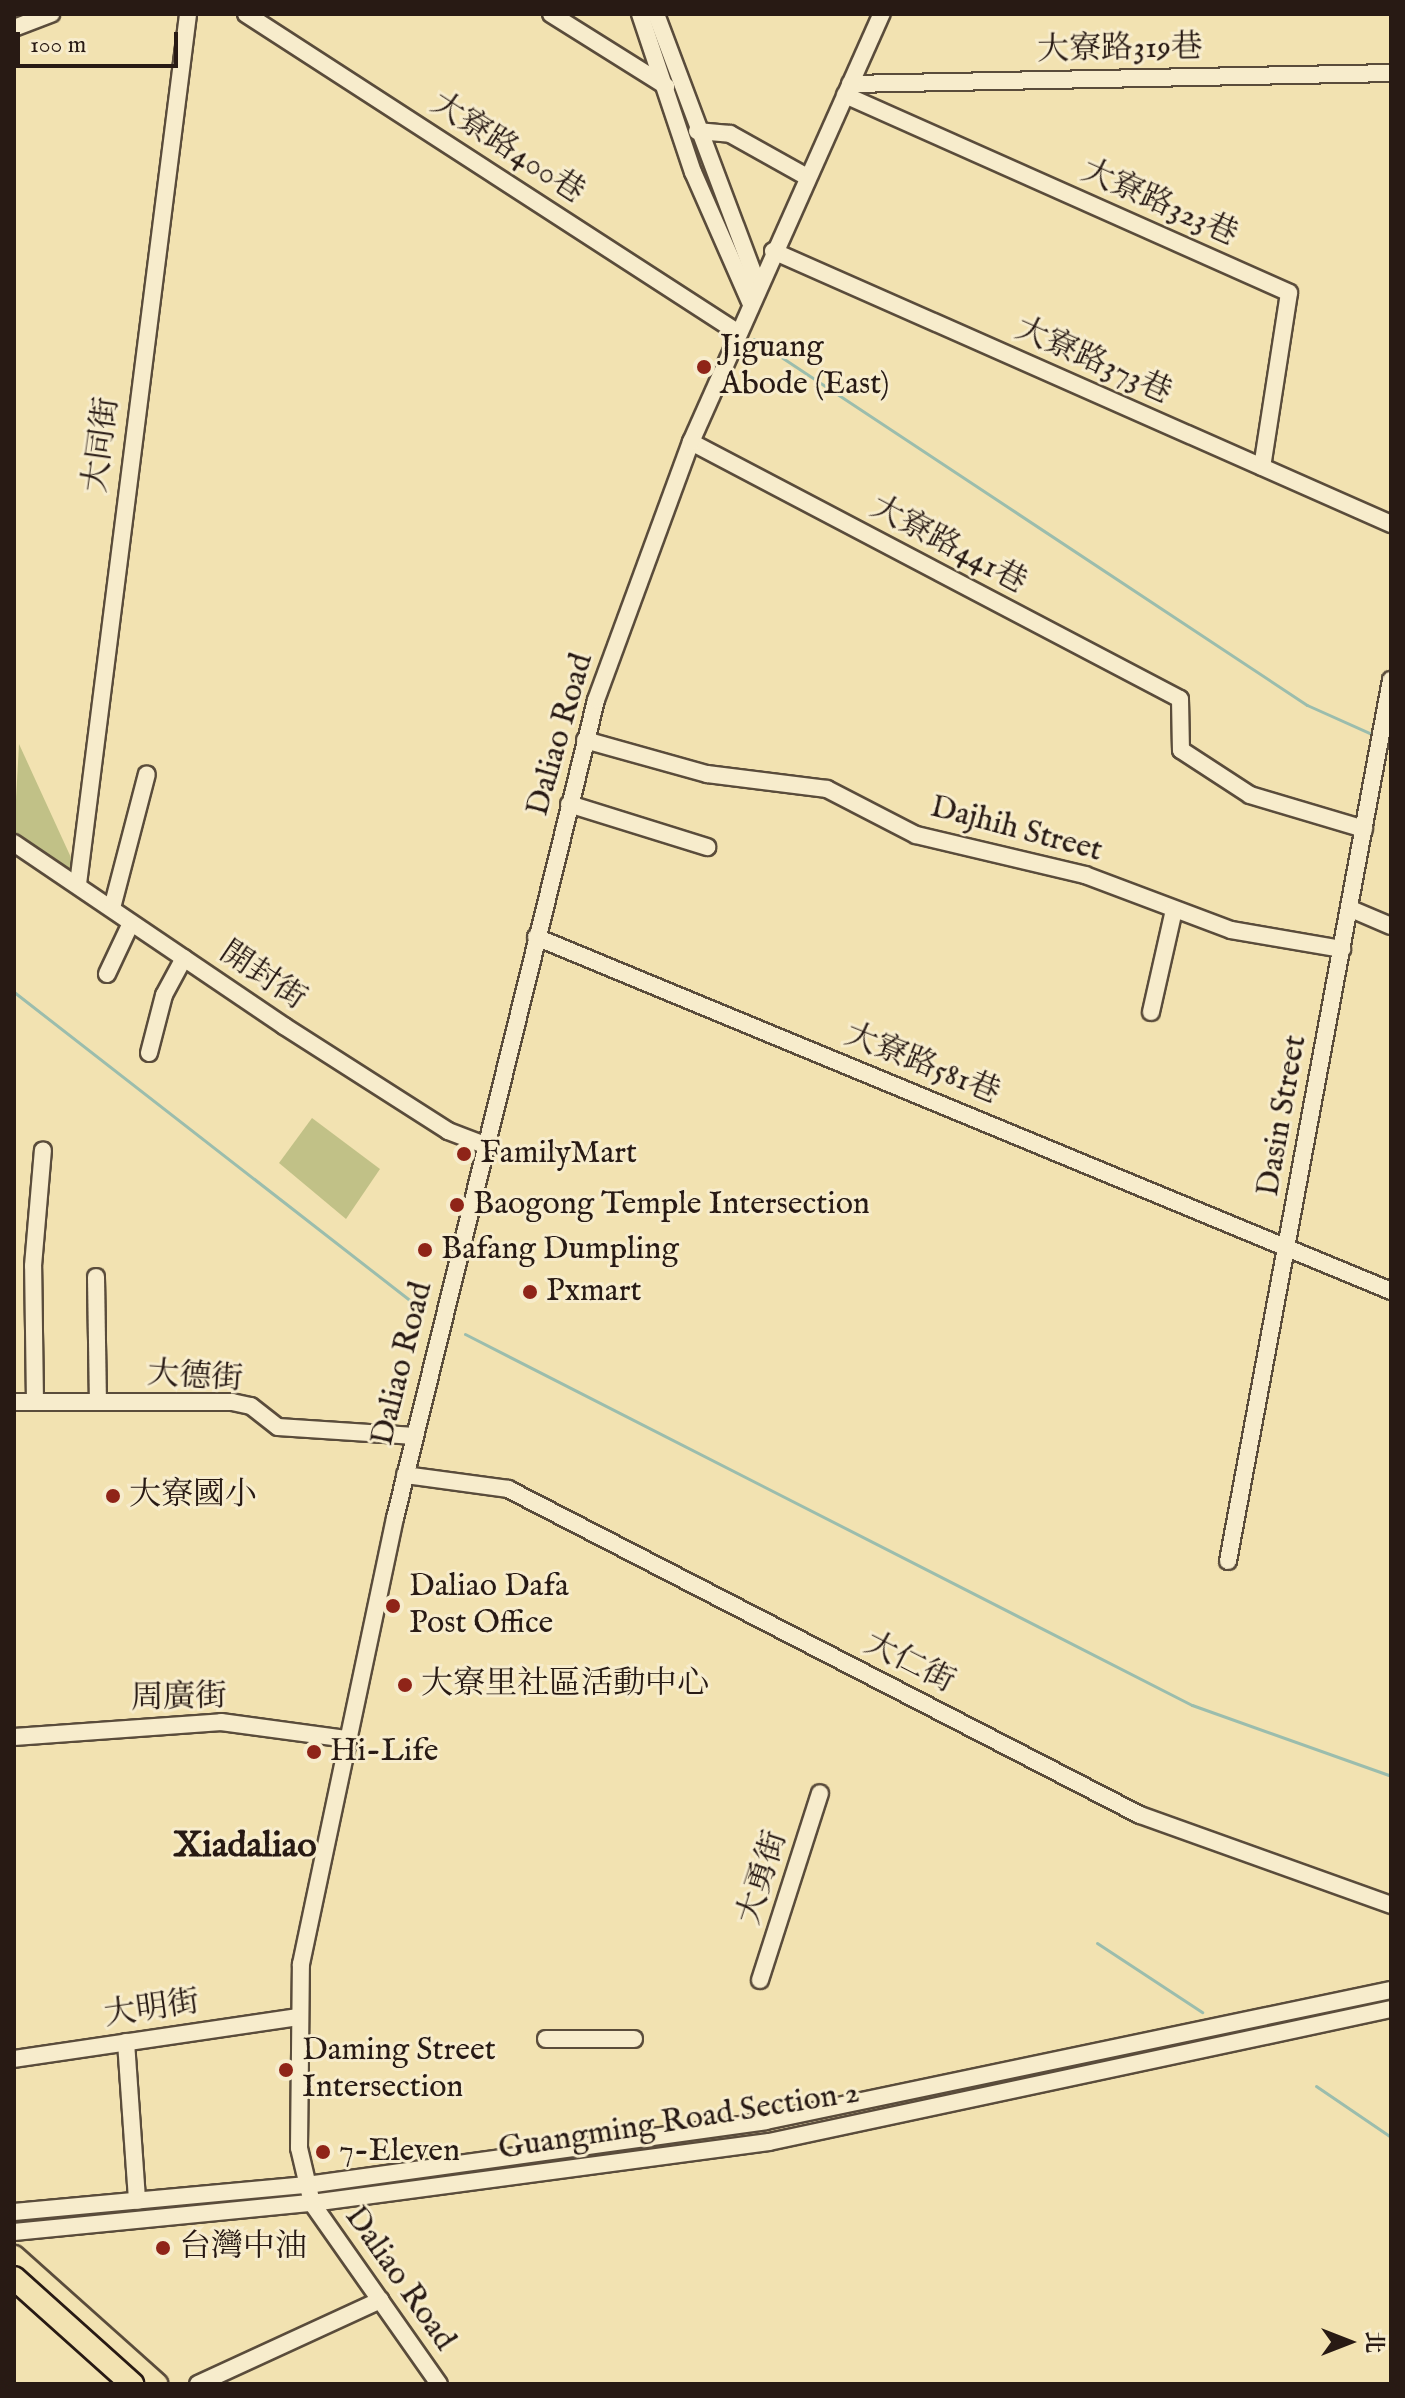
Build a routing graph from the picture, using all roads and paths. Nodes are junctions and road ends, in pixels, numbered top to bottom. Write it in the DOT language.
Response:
graph roads {
  1 [pos="51,14"];
  2 [pos="188,14"];
  3 [pos="246,14"];
  4 [pos="551,14"];
  5 [pos="640,14"];
  6 [pos="656,14"];
  7 [pos="882,14"];
  8 [pos="14,28"];
  9 [pos="1391,73"];
  10 [pos="666,86"];
  11 [pos="847,90"];
  12 [pos="697,131"];
  13 [pos="807,177"];
  14 [pos="773,251"];
  15 [pos="758,285"];
  16 [pos="750,302"];
  17 [pos="737,332"];
  18 [pos="691,442"];
  19 [pos="1262,467"];
  20 [pos="1391,524"];
  21 [pos="1391,680"];
  22 [pos="585,740"];
  23 [pos="147,774"];
  24 [pos="569,804"];
  25 [pos="1364,829"];
  26 [pos="14,843"];
  27 [pos="707,847"];
  28 [pos="78,884"];
  29 [pos="112,908"];
  30 [pos="1351,909"];
  31 [pos="1174,910"];
  32 [pos="131,923"];
  33 [pos="1391,926"];
  34 [pos="536,937"];
  35 [pos="1342,949"];
  36 [pos="184,958"];
  37 [pos="107,974"];
  38 [pos="1151,1012"];
  39 [pos="149,1053"];
  40 [pos="485,1145"];
  41 [pos="43,1150"];
  42 [pos="1288,1245"];
  43 [pos="96,1277"];
  44 [pos="1391,1291"];
  45 [pos="14,1402"];
  46 [pos="35,1402"];
  47 [pos="98,1402"];
  48 [pos="415,1436"];
  49 [pos="405,1475"];
  50 [pos="1228,1561"];
  51 [pos="14,1737"];
  52 [pos="346,1739"];
  53 [pos="820,1793"];
  54 [pos="1391,1905"];
  55 [pos="760,1980"];
  56 [pos="1391,1990"];
  57 [pos="1391,2009"];
  58 [pos="299,2017"];
  59 [pos="546,2039"];
  60 [pos="634,2039"];
  61 [pos="126,2042"];
  62 [pos="14,2059"];
  63 [pos="307,2185"];
  64 [pos="162,2198"];
  65 [pos="137,2201"];
  66 [pos="312,2203"];
  67 [pos="14,2212"];
  68 [pos="164,2218"];
  69 [pos="14,2232"];
  70 [pos="14,2257"];
  71 [pos="14,2278"];
  72 [pos="381,2300"];
  73 [pos="128,2383"];
  74 [pos="156,2384"];
  75 [pos="198,2384"];
  76 [pos="439,2384"];
  1 -- 8 [label="street"];
  2 -- 28 [label="street, 大同街"];
  3 -- 17 [label="street, 大寮路400巷"];
  4 -- 10 [label="street"];
  5 -- 10 [label="street"];
  6 -- 12 [label="street"];
  7 -- 11 [label="street"];
  9 -- 11 [label="street, 大寮路319巷"];
  10 -- 16 [label="street"];
  11 -- 13 [label="street"];
  11 -- 19 [label="street, 大寮路323巷"];
  12 -- 13 [label="street"];
  12 -- 15 [label="street"];
  13 -- 14 [label="street"];
  14 -- 15 [label="street"];
  14 -- 19 [label="street, 大寮路373巷"];
  15 -- 16 [label="street, Daliao Road"];
  16 -- 17 [label="street, Daliao Road"];
  17 -- 18 [label="street, Daliao Road"];
  18 -- 22 [label="street, Daliao Road"];
  18 -- 25 [label="street, 大寮路441巷"];
  19 -- 20 [label="street, 大寮路373巷"];
  21 -- 25 [label="street, Dasin Street"];
  22 -- 24 [label="street, Daliao Road"];
  22 -- 31 [label="street, Dajhih Street"];
  23 -- 29 [label="street"];
  24 -- 27 [label="street"];
  24 -- 34 [label="street, Daliao Road"];
  25 -- 30 [label="street, Dasin Street"];
  26 -- 28 [label="street, 開封街"];
  28 -- 29 [label="street, 開封街"];
  29 -- 32 [label="street, 開封街"];
  30 -- 33 [label="street"];
  30 -- 35 [label="street, Dasin Street"];
  31 -- 35 [label="street, Dajhih Street"];
  31 -- 38 [label="street"];
  32 -- 36 [label="street, 開封街"];
  32 -- 37 [label="street"];
  34 -- 40 [label="street, Daliao Road"];
  34 -- 42 [label="street, 大寮路581巷"];
  35 -- 42 [label="street, Dasin Street"];
  36 -- 39 [label="street"];
  36 -- 40 [label="street, 開封街"];
  40 -- 48 [label="street, Daliao Road"];
  41 -- 46 [label="street"];
  42 -- 44 [label="street, 大寮路581巷"];
  42 -- 50 [label="street, Dasin Street"];
  43 -- 47 [label="street"];
  45 -- 46 [label="street, 大德街"];
  46 -- 47 [label="street, 大德街"];
  47 -- 48 [label="street, 大德街"];
  48 -- 49 [label="street, Daliao Road"];
  49 -- 52 [label="street, Daliao Road"];
  49 -- 54 [label="street, 大仁街"];
  51 -- 52 [label="street, 周廣街"];
  52 -- 58 [label="street, Daliao Road"];
  53 -- 55 [label="street, 大勇街"];
  56 -- 63 [label="street, Guangming Road Section 2"];
  57 -- 66 [label="street, Guangming Road Section 2"];
  58 -- 61 [label="street, 大明街"];
  58 -- 63 [label="street, Daliao Road"];
  59 -- 60 [label="street"];
  61 -- 62 [label="street, 大明街"];
  61 -- 65 [label="street"];
  63 -- 64 [label="street, Guangming Road Section 2"];
  63 -- 66 [label="street, Daliao Road"];
  64 -- 65 [label="street, Guangming Road Section 2"];
  64 -- 68 [label="street"];
  65 -- 67 [label="street, Guangming Road Section 2"];
  66 -- 68 [label="street, Guangming Road Section 2"];
  66 -- 72 [label="street, Daliao Road"];
  68 -- 69 [label="street, Guangming Road Section 2"];
  70 -- 74 [label="highway"];
  71 -- 73 [label="highway, bridge"];
  72 -- 75 [label="street"];
  72 -- 76 [label="street, Daliao Road"];
}
